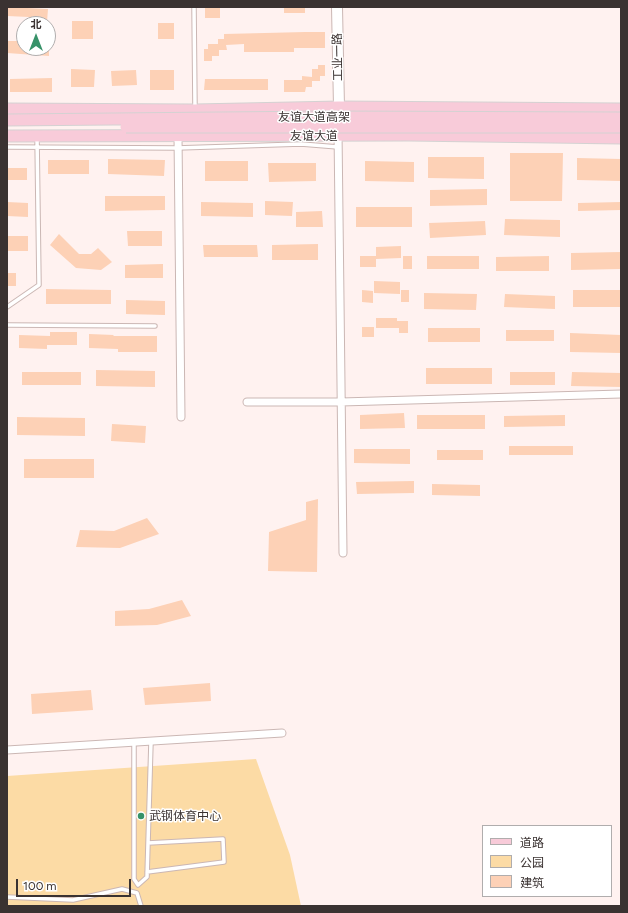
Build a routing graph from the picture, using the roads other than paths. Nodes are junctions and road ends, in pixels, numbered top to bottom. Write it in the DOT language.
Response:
graph roads {
  1 [pos="194,7"];
  2 [pos="337,7"];
  3 [pos="339,107"];
  4 [pos="7,109"];
  5 [pos="621,109"];
  6 [pos="195,110"];
  7 [pos="621,118"];
  8 [pos="7,120"];
  9 [pos="7,127"];
  10 [pos="621,127"];
  11 [pos="7,136"];
  12 [pos="37,136"];
  13 [pos="621,138"];
  14 [pos="338,141"];
  15 [pos="178,142"];
  16 [pos="7,148"];
  17 [pos="37,148"];
  18 [pos="7,307"];
  19 [pos="7,325"];
  20 [pos="155,326"];
  21 [pos="621,394"];
  22 [pos="247,402"];
  23 [pos="341,402"];
  24 [pos="182,417"];
  25 [pos="343,553"];
  26 [pos="282,733"];
  27 [pos="134,742"];
  28 [pos="151,742"];
  29 [pos="7,750"];
  30 [pos="148,843"];
  31 [pos="147,872"];
  32 [pos="138,885"];
  33 [pos="137,893"];
  34 [pos="7,897"];
  35 [pos="141,906"];
  1 -- 6 [label="lane"];
  2 -- 3 [label="main road, 工业一路"];
  3 -- 5 [label="main road"];
  3 -- 6 [label="main road"];
  3 -- 14 [label="street"];
  4 -- 6 [label="main road"];
  7 -- 8 [label="main road, 友谊大道高架, bridge"];
  9 -- 10 [label="main road, 友谊大道高架, bridge"];
  11 -- 12 [label="main road, 友谊大道"];
  12 -- 15 [label="main road, 友谊大道"];
  12 -- 17 [label="lane"];
  13 -- 14 [label="main road, 友谊大道"];
  14 -- 15 [label="main road, 友谊大道"];
  14 -- 23 [label="street"];
  15 -- 17 [label="lane"];
  15 -- 24 [label="street"];
  16 -- 17 [label="lane"];
  17 -- 18 [label="lane"];
  19 -- 20 [label="lane"];
  21 -- 23 [label="street"];
  22 -- 23 [label="street"];
  23 -- 25 [label="street"];
  26 -- 28 [label="street"];
  27 -- 28 [label="street"];
  27 -- 29 [label="street"];
  27 -- 32 [label="lane"];
  28 -- 30 [label="lane"];
  30 -- 31 [label="lane"];
  30 -- 31 [label="lane"];
  31 -- 32 [label="lane"];
  32 -- 33 [label="lane"];
  33 -- 34 [label="lane"];
  33 -- 35 [label="lane"];
}
